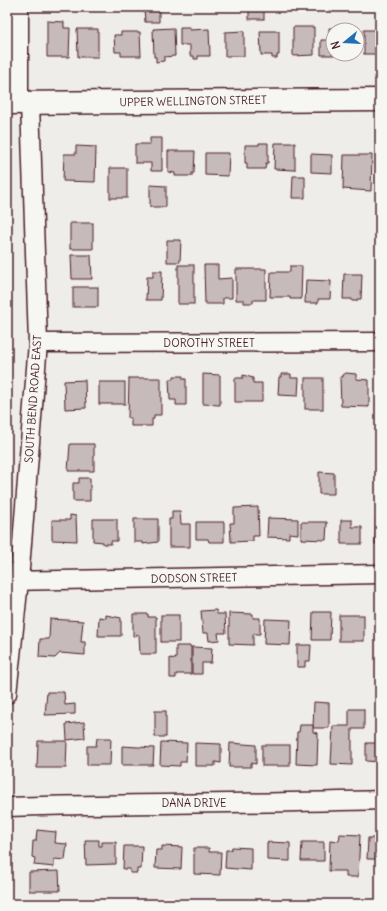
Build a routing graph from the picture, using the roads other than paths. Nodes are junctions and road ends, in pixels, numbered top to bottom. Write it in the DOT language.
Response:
graph roads {
  1 [pos="18,7"];
  2 [pos="380,100"];
  3 [pos="19,103"];
  4 [pos="380,342"];
  5 [pos="38,343"];
  6 [pos="380,574"];
  7 [pos="13,581"];
  8 [pos="7,694"];
  9 [pos="380,800"];
  10 [pos="7,807"];
  1 -- 3 [label="street, SOUTH BEND ROAD EAST"];
  2 -- 3 [label="main road, UPPER WELLINGTON STREET"];
  3 -- 5 [label="street, SOUTH BEND ROAD EAST"];
  4 -- 5 [label="street, DOROTHY STREET"];
  5 -- 7 [label="street, SOUTH BEND ROAD EAST"];
  6 -- 7 [label="street, DODSON STREET"];
  7 -- 8 [label="street, SOUTH BEND ROAD EAST"];
  9 -- 10 [label="street, DANA DRIVE"];
}
